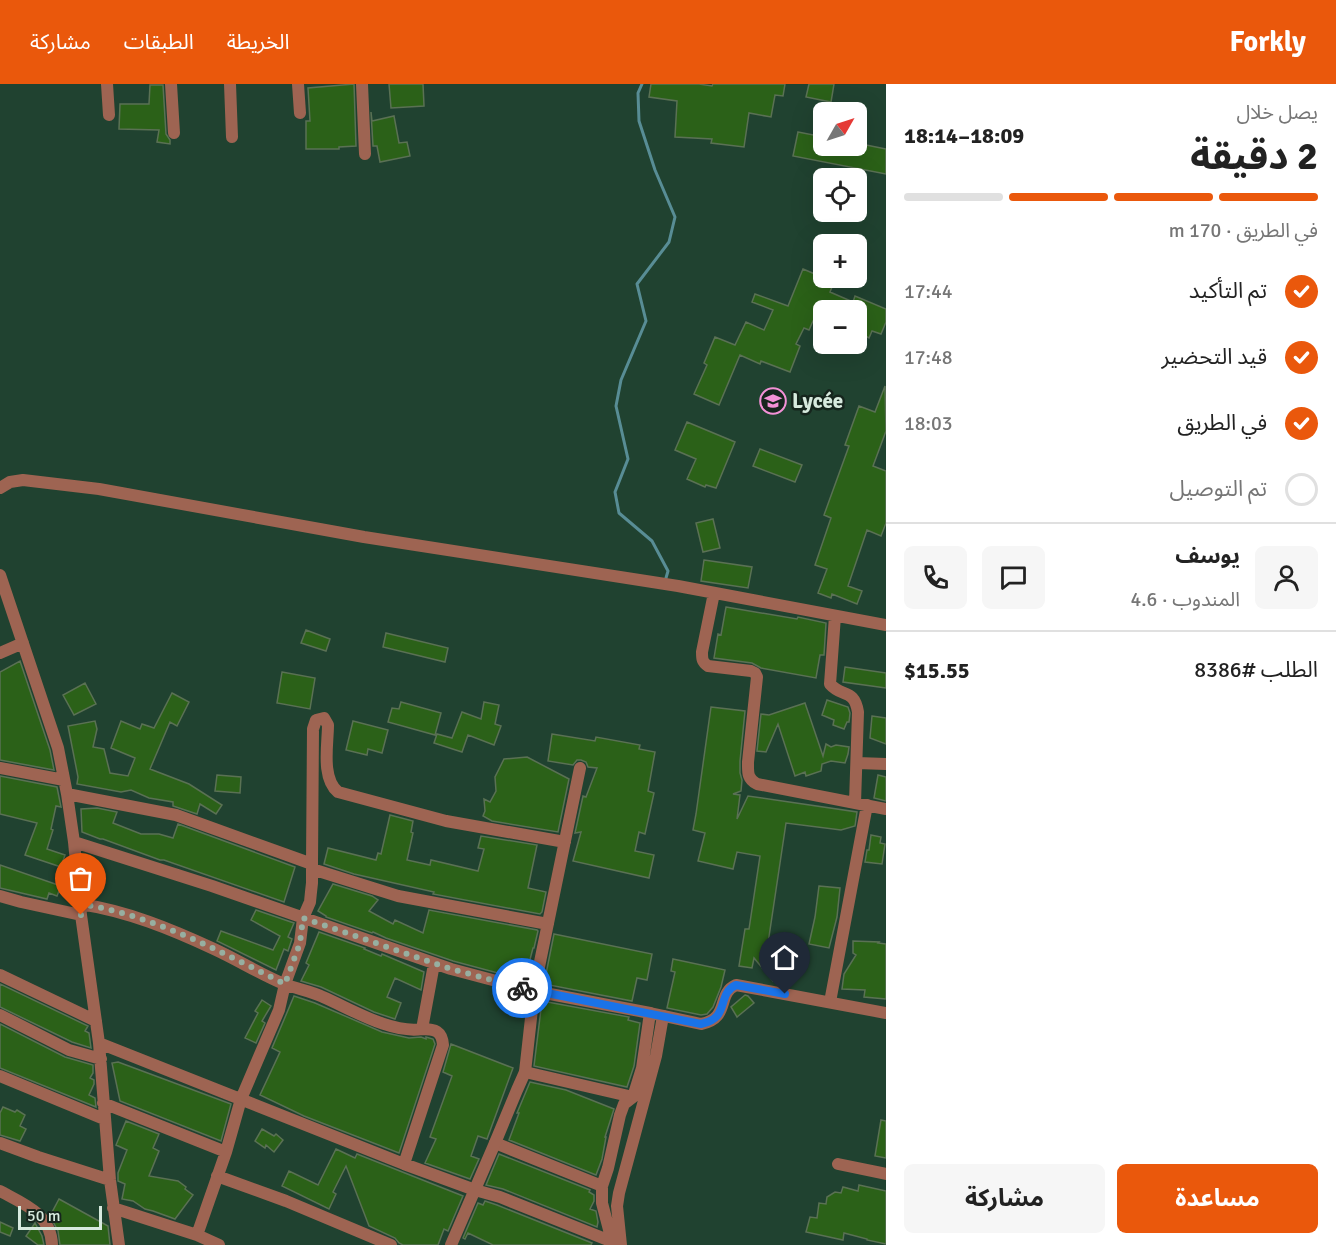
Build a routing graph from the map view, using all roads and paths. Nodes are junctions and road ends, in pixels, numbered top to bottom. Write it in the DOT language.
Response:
graph roads {
  1 [pos="107,84"];
  2 [pos="171,84"];
  3 [pos="230,84"];
  4 [pos="298,84"];
  5 [pos="362,84"];
  6 [pos="300,113"];
  7 [pos="109,115"];
  8 [pos="174,134"];
  9 [pos="232,137"];
  10 [pos="365,154"];
  11 [pos="0,488"];
  12 [pos="0,575"];
  13 [pos="714,593"];
  14 [pos="835,616"];
  15 [pos="886,626"];
  16 [pos="23,643"];
  17 [pos="0,653"];
  18 [pos="857,763"];
  19 [pos="886,764"];
  20 [pos="0,768"];
  21 [pos="580,768"];
  22 [pos="64,780"];
  23 [pos="67,794"];
  24 [pos="861,804"];
  25 [pos="886,809"];
  26 [pos="74,842"];
  27 [pos="565,842"];
  28 [pos="312,866"];
  29 [pos="0,896"];
  30 [pos="81,909"];
  31 [pos="303,918"];
  32 [pos="548,924"];
  33 [pos="434,964"];
  34 [pos="0,975"];
  35 [pos="285,984"];
  36 [pos="534,991"];
  37 [pos="830,1002"];
  38 [pos="650,1012"];
  39 [pos="886,1013"];
  40 [pos="0,1015"];
  41 [pos="663,1016"];
  42 [pos="96,1021"];
  43 [pos="422,1029"];
  44 [pos="99,1043"];
  45 [pos="101,1059"];
  46 [pos="525,1072"];
  47 [pos="0,1076"];
  48 [pos="633,1097"];
  49 [pos="241,1100"];
  50 [pos="103,1103"];
  51 [pos="104,1119"];
  52 [pos="0,1143"];
  53 [pos="495,1143"];
  54 [pos="226,1152"];
  55 [pos="404,1164"];
  56 [pos="838,1164"];
  57 [pos="886,1174"];
  58 [pos="217,1176"];
  59 [pos="110,1180"];
  60 [pos="602,1186"];
  61 [pos="475,1190"];
  62 [pos="0,1191"];
  63 [pos="113,1208"];
  64 [pos="197,1235"];
  65 [pos="616,1244"];
  66 [pos="52,1245"];
  67 [pos="119,1245"];
  68 [pos="219,1245"];
  69 [pos="391,1245"];
  70 [pos="451,1245"];
  1 -- 7 [label="street"];
  2 -- 8 [label="street"];
  3 -- 9 [label="street"];
  4 -- 6 [label="street"];
  5 -- 10 [label="street"];
  11 -- 13 [label="street"];
  12 -- 16 [label="street"];
  13 -- 14 [label="street"];
  13 -- 24 [label="street"];
  14 -- 15 [label="street"];
  14 -- 18 [label="street"];
  16 -- 17 [label="street"];
  16 -- 22 [label="street"];
  18 -- 19 [label="street"];
  18 -- 24 [label="street"];
  20 -- 22 [label="street"];
  21 -- 27 [label="street"];
  22 -- 23 [label="street"];
  23 -- 26 [label="street"];
  23 -- 28 [label="street"];
  24 -- 25 [label="street"];
  24 -- 37 [label="street"];
  26 -- 30 [label="street"];
  26 -- 31 [label="street"];
  27 -- 28 [label="street"];
  27 -- 32 [label="street"];
  28 -- 31 [label="street"];
  28 -- 32 [label="street"];
  29 -- 30 [label="street"];
  30 -- 35 [label="street"];
  30 -- 42 [label="street"];
  31 -- 33 [label="street"];
  31 -- 35 [label="street"];
  32 -- 36 [label="street"];
  33 -- 36 [label="street"];
  33 -- 43 [label="street"];
  34 -- 42 [label="street"];
  35 -- 43 [label="street"];
  35 -- 49 [label="street"];
  36 -- 38 [label="street"];
  36 -- 46 [label="street"];
  37 -- 39 [label="street"];
  37 -- 41 [label="street"];
  38 -- 41 [label="street"];
  38 -- 48 [label="street"];
  40 -- 45 [label="street"];
  41 -- 65 [label="street"];
  42 -- 44 [label="street"];
  43 -- 55 [label="street"];
  44 -- 45 [label="street"];
  44 -- 49 [label="street"];
  45 -- 50 [label="street"];
  46 -- 48 [label="street"];
  46 -- 53 [label="street"];
  47 -- 51 [label="street"];
  48 -- 60 [label="street"];
  49 -- 54 [label="street"];
  49 -- 55 [label="street"];
  50 -- 51 [label="street"];
  50 -- 54 [label="street"];
  51 -- 59 [label="street"];
  52 -- 59 [label="street"];
  53 -- 60 [label="street"];
  53 -- 61 [label="street"];
  54 -- 58 [label="street"];
  55 -- 61 [label="street"];
  56 -- 57 [label="street"];
  58 -- 64 [label="street"];
  58 -- 69 [label="street"];
  59 -- 63 [label="street"];
  60 -- 65 [label="street"];
  61 -- 65 [label="street"];
  61 -- 70 [label="street"];
  62 -- 66 [label="street"];
  63 -- 64 [label="street"];
  63 -- 67 [label="street"];
  64 -- 68 [label="street"];
}
